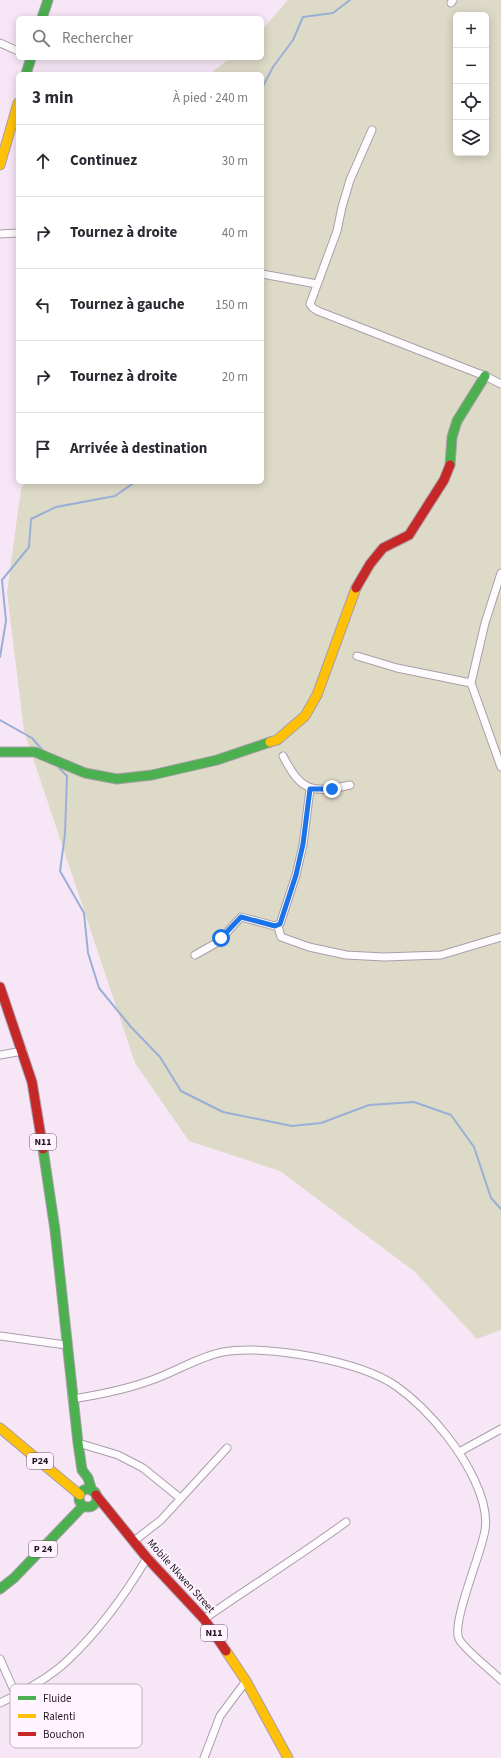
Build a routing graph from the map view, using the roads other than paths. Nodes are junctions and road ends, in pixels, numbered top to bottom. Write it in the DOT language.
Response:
graph roads {
  1 [pos="48,0"];
  2 [pos="43,16"];
  3 [pos="0,43"];
  4 [pos="16,50"];
  5 [pos="30,60"];
  6 [pos="27,72"];
  7 [pos="16,110"];
  8 [pos="372,130"];
  9 [pos="0,165"];
  10 [pos="16,233"];
  11 [pos="0,234"];
  12 [pos="264,274"];
  13 [pos="316,284"];
  14 [pos="485,376"];
  15 [pos="501,384"];
  16 [pos="501,573"];
  17 [pos="357,656"];
  18 [pos="471,683"];
  19 [pos="0,752"];
  20 [pos="283,756"];
  21 [pos="501,766"];
  22 [pos="350,785"];
  23 [pos="310,789"];
  24 [pos="278,926"];
  25 [pos="501,936"];
  26 [pos="195,955"];
  27 [pos="0,987"];
  28 [pos="23,1051"];
  29 [pos="0,1056"];
  30 [pos="0,1336"];
  31 [pos="66,1345"];
  32 [pos="72,1399"];
  33 [pos="0,1428"];
  34 [pos="501,1429"];
  35 [pos="78,1443"];
  36 [pos="227,1448"];
  37 [pos="459,1452"];
  38 [pos="82,1470"];
  39 [pos="81,1493"];
  40 [pos="94,1493"];
  41 [pos="180,1498"];
  42 [pos="86,1506"];
  43 [pos="346,1522"];
  44 [pos="119,1524"];
  45 [pos="134,1541"];
  46 [pos="147,1558"];
  47 [pos="0,1589"];
  48 [pos="204,1619"];
  49 [pos="0,1658"];
  50 [pos="501,1680"];
  51 [pos="246,1681"];
  52 [pos="11,1684"];
  53 [pos="33,1684"];
  54 [pos="10,1698"];
  55 [pos="0,1703"];
  56 [pos="204,1758"];
  57 [pos="288,1758"];
  1 -- 2 [label="main road"];
  3 -- 4 [label="street"];
  5 -- 6 [label="main road"];
  7 -- 9 [label="main road"];
  8 -- 13 [label="street"];
  10 -- 11 [label="street"];
  12 -- 13 [label="street"];
  13 -- 14 [label="street"];
  14 -- 15 [label="street"];
  14 -- 19 [label="main road"];
  16 -- 18 [label="street"];
  17 -- 18 [label="street"];
  18 -- 21 [label="street"];
  20 -- 23 [label="street"];
  22 -- 23 [label="street"];
  23 -- 24 [label="street"];
  24 -- 25 [label="street"];
  24 -- 26 [label="street"];
  27 -- 28 [label="main road, N11"];
  28 -- 29 [label="street"];
  28 -- 31 [label="main road, N11"];
  30 -- 31 [label="street"];
  31 -- 32 [label="main road, N11"];
  32 -- 35 [label="main road, N11"];
  32 -- 37 [label="street"];
  33 -- 39 [label="main road, P24"];
  34 -- 37 [label="street"];
  35 -- 38 [label="main road, N11"];
  35 -- 41 [label="street"];
  36 -- 41 [label="street"];
  37 -- 50 [label="street"];
  38 -- 39 [label="main road, N11"];
  38 -- 40 [label="main road, N11"];
  39 -- 40 [label="main road"];
  39 -- 42 [label="main road"];
  40 -- 42 [label="main road"];
  40 -- 44 [label="main road"];
  41 -- 45 [label="street"];
  42 -- 44 [label="main road, Mobile Nkwen Street / N11"];
  42 -- 47 [label="main road, P 24"];
  43 -- 48 [label="street"];
  44 -- 45 [label="main road, Mobile Nkwen Street / N11"];
  45 -- 46 [label="main road, Mobile Nkwen Street / N11"];
  46 -- 48 [label="main road, Mobile Nkwen Street / N11"];
  46 -- 53 [label="street"];
  48 -- 51 [label="main road, Mobile Nkwen Street / N11"];
  49 -- 52 [label="street"];
  51 -- 56 [label="street"];
  51 -- 57 [label="main road, Mobile Nkwen Street / N11"];
  54 -- 55 [label="street"];
}
